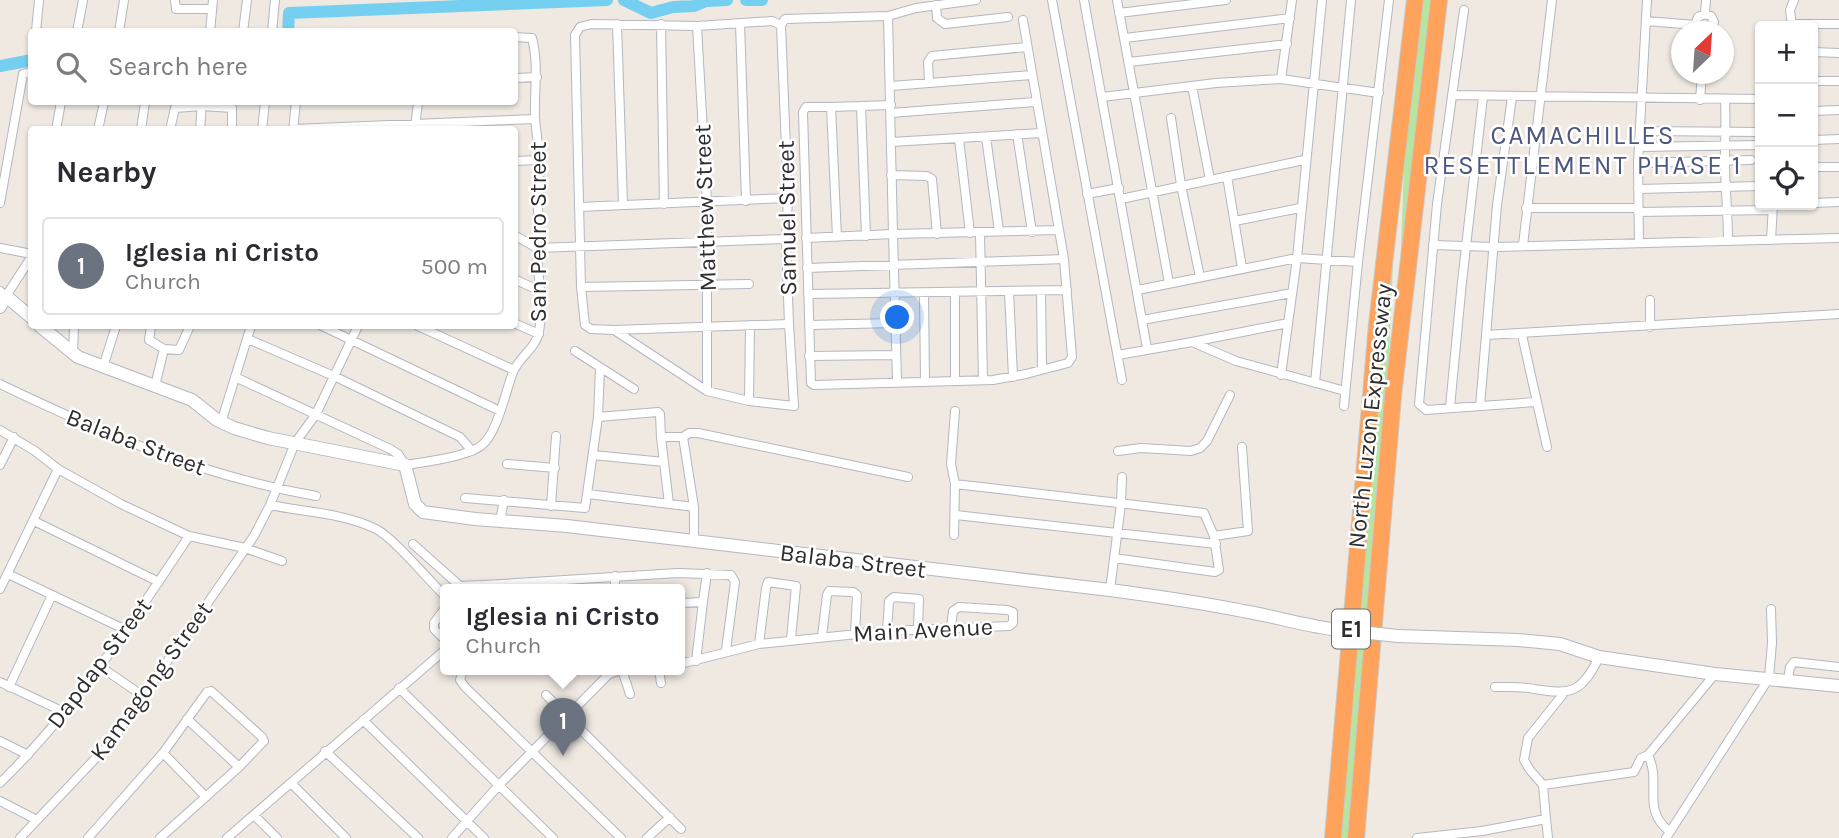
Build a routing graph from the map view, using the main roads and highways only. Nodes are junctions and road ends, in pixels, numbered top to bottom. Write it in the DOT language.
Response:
graph roads {
  1 [pos="1415,0"];
  2 [pos="1439,0"];
  3 [pos="1447,0"];
  4 [pos="1434,39"];
  5 [pos="1334,838"];
  6 [pos="1356,838"];
  1 -- 5 [label="highway, North Luzon Expressway / E1"];
  2 -- 4 [label="highway, North Luzon Expressway / E1"];
  3 -- 4 [label="highway, E1"];
  4 -- 6 [label="highway, North Luzon Expressway / E1"];
}
